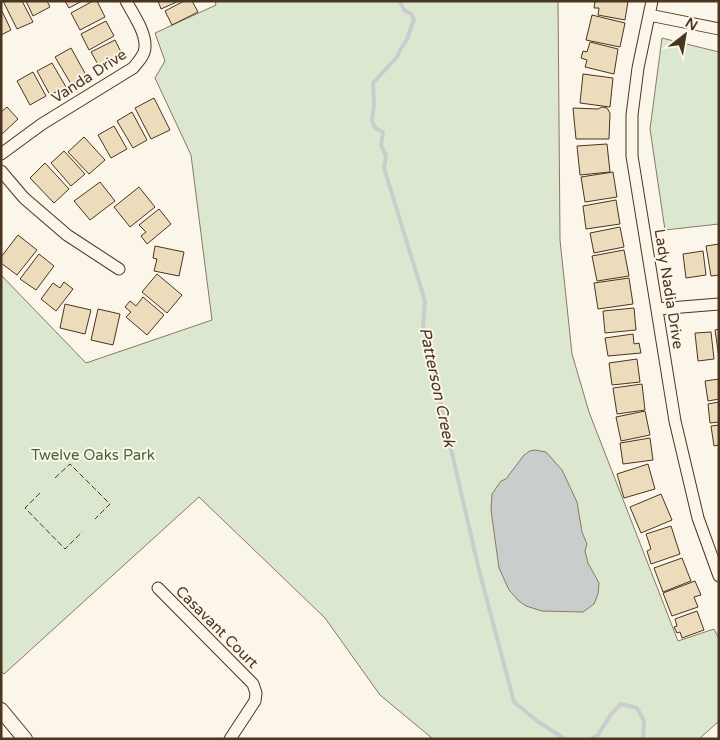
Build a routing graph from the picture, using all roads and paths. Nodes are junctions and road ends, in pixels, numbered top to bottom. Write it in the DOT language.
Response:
graph roads {
  1 [pos="126,1"];
  2 [pos="652,1"];
  3 [pos="649,15"];
  4 [pos="719,29"];
  5 [pos="1,154"];
  6 [pos="1,171"];
  7 [pos="119,269"];
  8 [pos="719,304"];
  9 [pos="657,309"];
  10 [pos="719,576"];
  11 [pos="158,588"];
  12 [pos="1,710"];
  13 [pos="25,739"];
  14 [pos="230,739"];
  1 -- 5 [label="street, Vanda Drive"];
  2 -- 3 [label="street, Lady Nadia Drive"];
  3 -- 4 [label="street"];
  3 -- 9 [label="street, Lady Nadia Drive"];
  6 -- 7 [label="street"];
  8 -- 9 [label="street"];
  9 -- 10 [label="street, Lady Nadia Drive"];
  11 -- 14 [label="street, Casavant Court"];
  12 -- 13 [label="street"];
}
